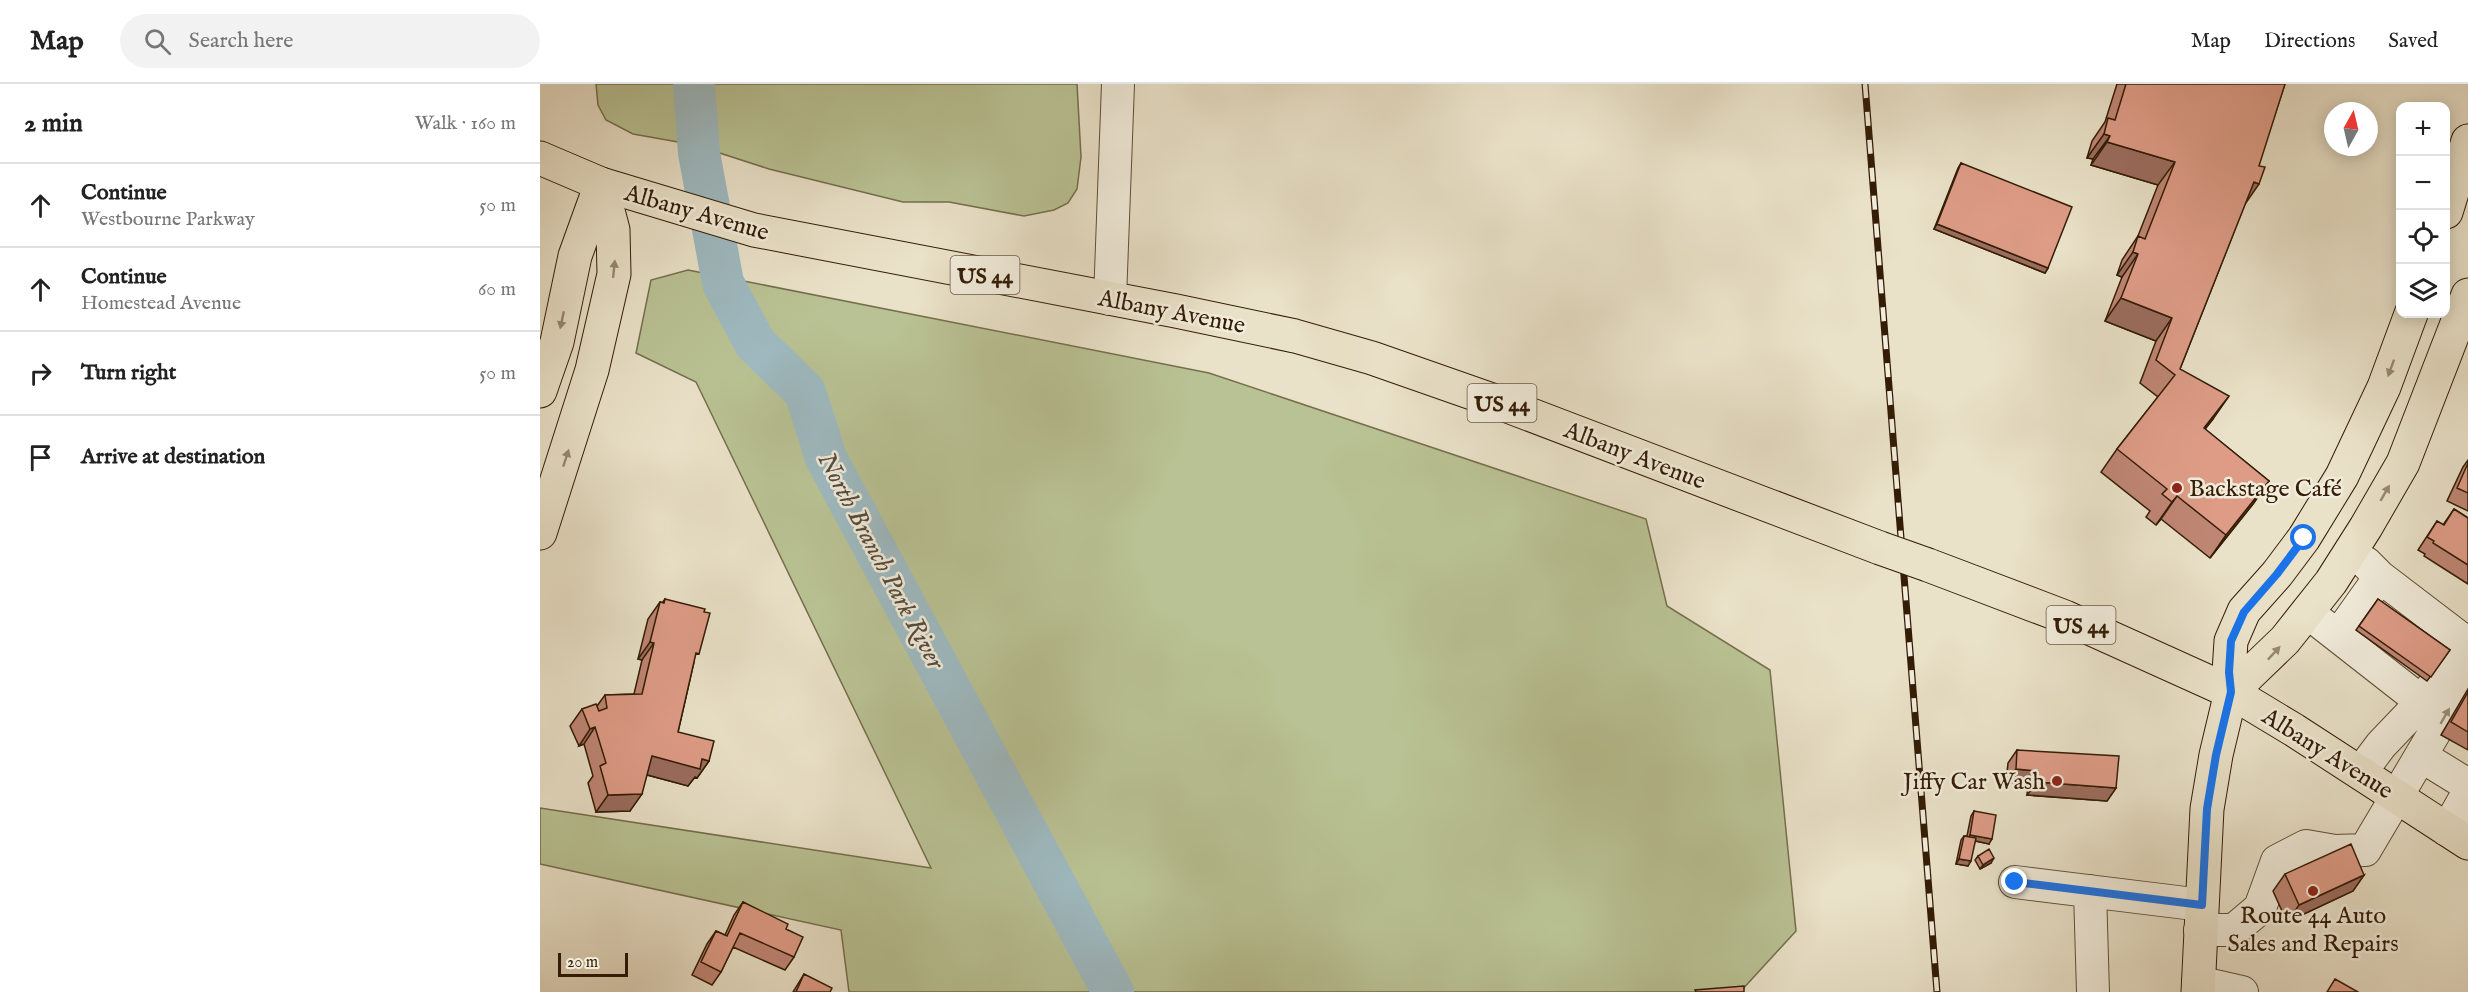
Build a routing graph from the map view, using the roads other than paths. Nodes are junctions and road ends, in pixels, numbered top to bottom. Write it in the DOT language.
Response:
graph roads {
  1 [pos="1118,84"];
  2 [pos="2468,141"];
  3 [pos="540,158"];
  4 [pos="601,184"];
  5 [pos="2446,210"];
  6 [pos="2450,281"];
  7 [pos="2468,289"];
  8 [pos="2468,296"];
  9 [pos="1110,299"];
  10 [pos="2410,318"];
  11 [pos="540,391"];
  12 [pos="540,533"];
  13 [pos="2350,551"];
  14 [pos="2380,577"];
  15 [pos="2307,612"];
  16 [pos="2338,636"];
  17 [pos="2468,676"];
  18 [pos="2231,692"];
  19 [pos="2422,702"];
  20 [pos="2421,756"];
  21 [pos="2360,773"];
  22 [pos="2468,785"];
  23 [pos="2468,793"];
  24 [pos="2397,797"];
  25 [pos="2458,836"];
  26 [pos="2015,882"];
  27 [pos="2090,891"];
  28 [pos="2201,917"];
  29 [pos="2198,987"];
  30 [pos="2093,992"];
  31 [pos="2241,992"];
  1 -- 9 [label="street"];
  2 -- 5 [label="main road"];
  3 -- 4 [label="main road, Albany Avenue / US 44"];
  4 -- 9 [label="main road, Albany Avenue / US 44"];
  4 -- 11 [label="main road, one-way"];
  12 -- 4 [label="main road, one-way"];
  6 -- 7 [label="main road"];
  13 -- 8 [label="main road, one-way"];
  9 -- 18 [label="main road, Albany Avenue / US 44, bridge"];
  10 -- 18 [label="main road, one-way"];
  13 -- 14 [label="street"];
  13 -- 15 [label="main road"];
  14 -- 16 [label="street"];
  14 -- 19 [label="street"];
  15 -- 16 [label="street"];
  18 -- 15 [label="main road, one-way"];
  16 -- 19 [label="street"];
  20 -- 17 [label="street, one-way"];
  18 -- 21 [label="main road, Albany Avenue / US 44"];
  18 -- 28 [label="main road"];
  19 -- 21 [label="street"];
  20 -- 22 [label="street"];
  20 -- 24 [label="street"];
  21 -- 24 [label="main road, Albany Avenue / US 44"];
  23 -- 25 [label="street"];
  24 -- 25 [label="main road, Albany Avenue / US 44"];
  24 -- 28 [label="street"];
  26 -- 27 [label="street"];
  27 -- 28 [label="street"];
  27 -- 30 [label="street"];
  28 -- 29 [label="main road"];
  29 -- 31 [label="street"];
}
